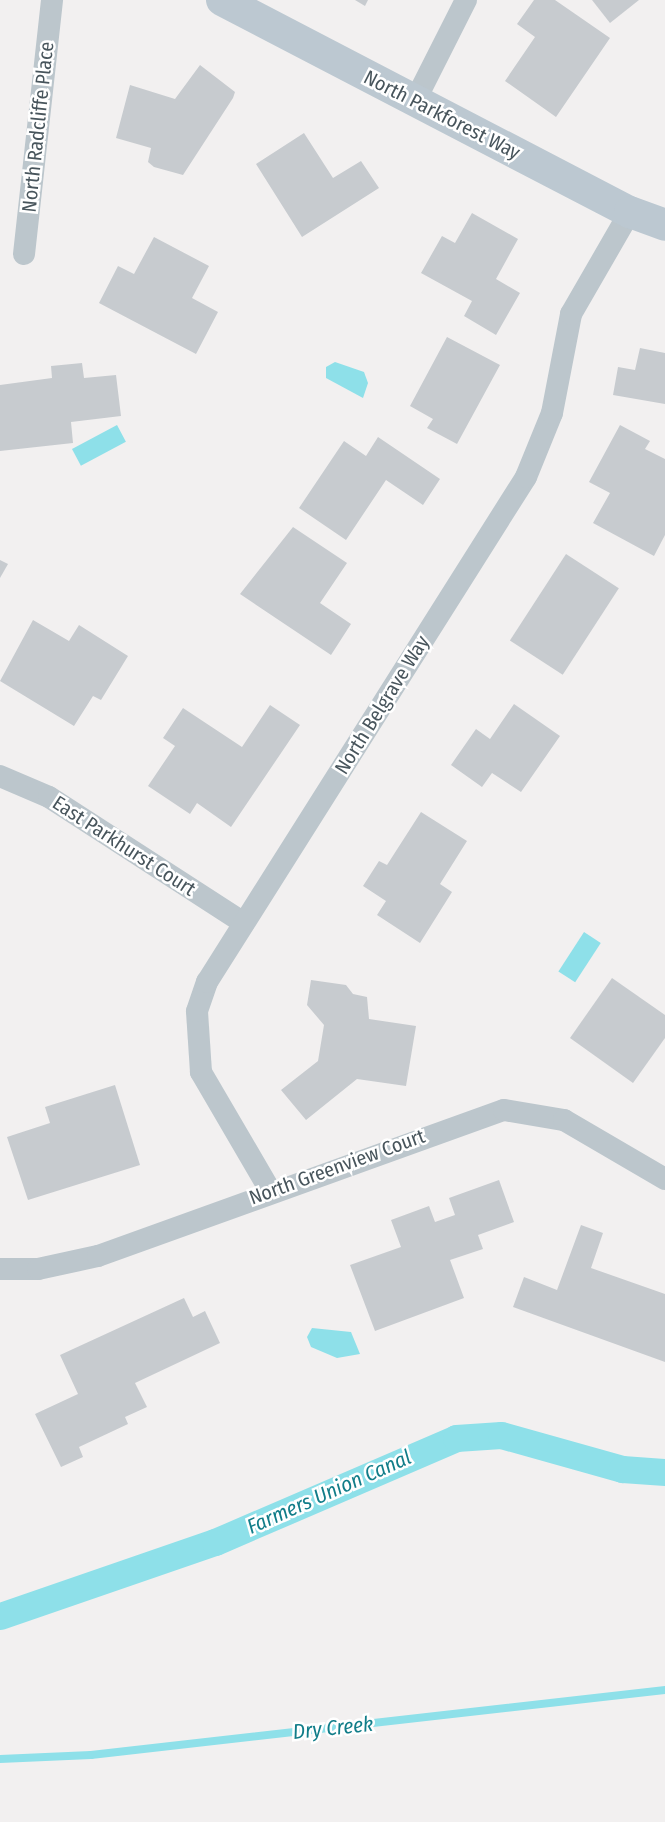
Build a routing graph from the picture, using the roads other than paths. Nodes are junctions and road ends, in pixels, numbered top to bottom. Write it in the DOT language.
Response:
graph roads {
  1 [pos="52,0"];
  2 [pos="222,0"];
  3 [pos="466,0"];
  4 [pos="415,101"];
  5 [pos="630,212"];
  6 [pos="665,225"];
  7 [pos="24,254"];
  8 [pos="0,776"];
  9 [pos="244,923"];
  10 [pos="665,1179"];
  11 [pos="271,1192"];
  12 [pos="0,1269"];
  1 -- 7 [label="street, North Radcliffe Place"];
  2 -- 4 [label="street, North Parkforest Way"];
  3 -- 4 [label="street"];
  4 -- 5 [label="street, North Parkforest Way"];
  5 -- 6 [label="street, North Parkforest Way"];
  5 -- 9 [label="street, North Belgrave Way"];
  8 -- 9 [label="street, East Parkhurst Court"];
  9 -- 11 [label="street, North Belgrave Way"];
  10 -- 11 [label="street, North Greenview Court"];
  11 -- 12 [label="street, North Greenview Court"];
}
